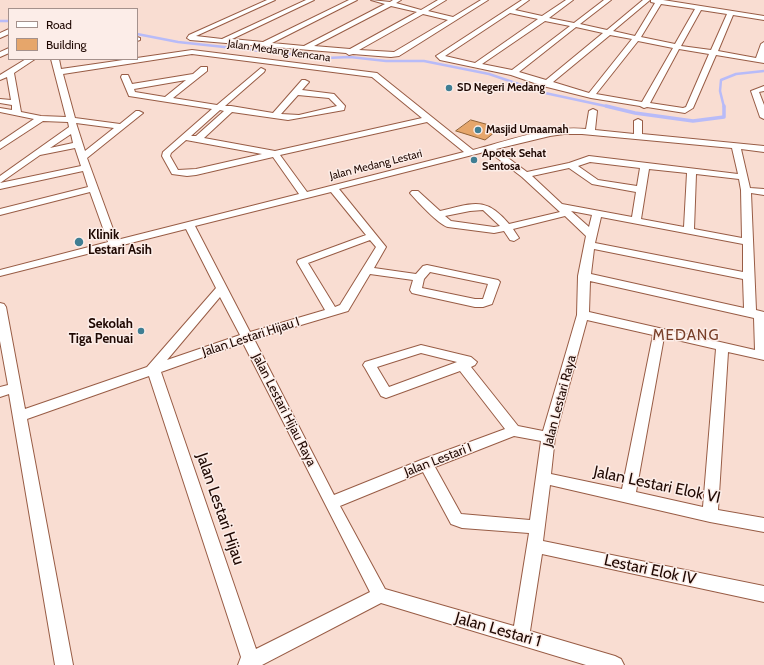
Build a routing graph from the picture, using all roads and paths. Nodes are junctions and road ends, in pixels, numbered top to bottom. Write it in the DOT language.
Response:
graph roads {
  1 [pos="272,0"];
  2 [pos="311,0"];
  3 [pos="354,0"];
  4 [pos="374,0"];
  5 [pos="398,0"];
  6 [pos="443,0"];
  7 [pos="485,0"];
  8 [pos="526,0"];
  9 [pos="570,0"];
  10 [pos="608,0"];
  11 [pos="647,0"];
  12 [pos="691,0"];
  13 [pos="660,1"];
  14 [pos="390,4"];
  15 [pos="639,7"];
  16 [pos="699,8"];
  17 [pos="654,10"];
  18 [pos="508,11"];
  19 [pos="422,12"];
  20 [pos="764,12"];
  21 [pos="732,13"];
  22 [pos="764,18"];
  23 [pos="453,19"];
  24 [pos="543,19"];
  25 [pos="576,25"];
  26 [pos="608,33"];
  27 [pos="636,39"];
  28 [pos="222,41"];
  29 [pos="764,44"];
  30 [pos="263,45"];
  31 [pos="677,47"];
  32 [pos="306,48"];
  33 [pos="156,50"];
  34 [pos="349,52"];
  35 [pos="714,53"];
  36 [pos="138,58"];
  37 [pos="146,58"];
  38 [pos="29,60"];
  39 [pos="55,60"];
  40 [pos="106,60"];
  41 [pos="762,61"];
  42 [pos="476,65"];
  43 [pos="204,69"];
  44 [pos="260,70"];
  45 [pos="10,71"];
  46 [pos="58,72"];
  47 [pos="513,73"];
  48 [pos="195,76"];
  49 [pos="125,77"];
  50 [pos="0,78"];
  51 [pos="304,82"];
  52 [pos="546,84"];
  53 [pos="130,88"];
  54 [pos="764,88"];
  55 [pos="296,92"];
  56 [pos="591,96"];
  57 [pos="167,99"];
  58 [pos="761,99"];
  59 [pos="0,101"];
  60 [pos="16,103"];
  61 [pos="644,106"];
  62 [pos="220,107"];
  63 [pos="231,108"];
  64 [pos="593,110"];
  65 [pos="4,111"];
  66 [pos="17,113"];
  67 [pos="139,113"];
  68 [pos="0,116"];
  69 [pos="275,116"];
  70 [pos="764,117"];
  71 [pos="41,118"];
  72 [pos="428,119"];
  73 [pos="638,121"];
  74 [pos="73,124"];
  75 [pos="122,127"];
  76 [pos="590,132"];
  77 [pos="638,136"];
  78 [pos="185,138"];
  79 [pos="197,140"];
  80 [pos="78,145"];
  81 [pos="0,146"];
  82 [pos="736,146"];
  83 [pos="489,148"];
  84 [pos="764,148"];
  85 [pos="471,153"];
  86 [pos="36,154"];
  87 [pos="275,154"];
  88 [pos="83,157"];
  89 [pos="572,165"];
  90 [pos="645,166"];
  91 [pos="87,167"];
  92 [pos="692,172"];
  93 [pos="525,176"];
  94 [pos="743,177"];
  95 [pos="0,180"];
  96 [pos="0,186"];
  97 [pos="94,188"];
  98 [pos="334,189"];
  99 [pos="641,190"];
  100 [pos="746,190"];
  101 [pos="764,192"];
  102 [pos="415,193"];
  103 [pos="304,195"];
  104 [pos="559,206"];
  105 [pos="0,212"];
  106 [pos="567,213"];
  107 [pos="597,213"];
  108 [pos="437,215"];
  109 [pos="636,221"];
  110 [pos="189,224"];
  111 [pos="508,228"];
  112 [pos="689,231"];
  113 [pos="372,236"];
  114 [pos="514,238"];
  115 [pos="590,240"];
  116 [pos="748,242"];
  117 [pos="113,243"];
  118 [pos="368,270"];
  119 [pos="0,273"];
  120 [pos="584,276"];
  121 [pos="749,277"];
  122 [pos="419,278"];
  123 [pos="222,288"];
  124 [pos="0,307"];
  125 [pos="332,312"];
  126 [pos="583,315"];
  127 [pos="758,315"];
  128 [pos="659,333"];
  129 [pos="247,337"];
  130 [pos="722,347"];
  131 [pos="762,356"];
  132 [pos="463,366"];
  133 [pos="154,368"];
  134 [pos="15,388"];
  135 [pos="0,392"];
  136 [pos="20,416"];
  137 [pos="514,431"];
  138 [pos="548,437"];
  139 [pos="426,464"];
  140 [pos="543,478"];
  141 [pos="628,498"];
  142 [pos="331,504"];
  143 [pos="710,515"];
  144 [pos="764,525"];
  145 [pos="537,527"];
  146 [pos="535,546"];
  147 [pos="764,594"];
  148 [pos="380,596"];
  149 [pos="521,637"];
  150 [pos="249,663"];
  151 [pos="64,665"];
  152 [pos="615,665"];
  1 -- 28 [label="street"];
  2 -- 28 [label="street"];
  3 -- 30 [label="street"];
  4 -- 14 [label="street"];
  5 -- 14 [label="street"];
  6 -- 19 [label="street"];
  7 -- 23 [label="street"];
  8 -- 18 [label="street"];
  9 -- 24 [label="street"];
  10 -- 25 [label="street"];
  11 -- 13 [label="street"];
  11 -- 15 [label="street"];
  12 -- 20 [label="street"];
  13 -- 16 [label="street"];
  13 -- 17 [label="street"];
  14 -- 19 [label="street"];
  14 -- 32 [label="street"];
  15 -- 17 [label="street"];
  15 -- 26 [label="street"];
  16 -- 21 [label="street"];
  16 -- 31 [label="street"];
  17 -- 27 [label="street"];
  18 -- 24 [label="street"];
  18 -- 42 [label="street"];
  19 -- 23 [label="street"];
  19 -- 34 [label="street"];
  21 -- 22 [label="street"];
  21 -- 35 [label="street"];
  23 -- 34 [label="street"];
  24 -- 25 [label="street"];
  24 -- 42 [label="street"];
  25 -- 26 [label="street"];
  25 -- 47 [label="street"];
  26 -- 27 [label="street"];
  26 -- 52 [label="street"];
  27 -- 31 [label="street"];
  27 -- 56 [label="street"];
  28 -- 30 [label="street"];
  29 -- 41 [label="street"];
  30 -- 32 [label="street"];
  31 -- 35 [label="street"];
  31 -- 61 [label="street"];
  32 -- 34 [label="street"];
  33 -- 37 [label="street"];
  35 -- 41 [label="street"];
  35 -- 61 [label="street"];
  36 -- 37 [label="street, Jalan Medang Kencana"];
  37 -- 72 [label="street, Jalan Medang Kencana"];
  38 -- 45 [label="street"];
  39 -- 46 [label="street"];
  40 -- 46 [label="street, Jalan Medang Kencana"];
  42 -- 47 [label="street"];
  43 -- 48 [label="street"];
  44 -- 62 [label="street"];
  45 -- 50 [label="street"];
  45 -- 60 [label="street"];
  46 -- 74 [label="street"];
  47 -- 52 [label="street"];
  48 -- 53 [label="street"];
  48 -- 57 [label="street"];
  49 -- 53 [label="street"];
  51 -- 55 [label="street"];
  52 -- 56 [label="street"];
  53 -- 57 [label="street"];
  54 -- 58 [label="street"];
  55 -- 69 [label="street"];
  55 -- 69 [label="street"];
  56 -- 61 [label="street"];
  57 -- 62 [label="street"];
  58 -- 70 [label="street"];
  59 -- 60 [label="street"];
  60 -- 66 [label="street"];
  62 -- 63 [label="street"];
  62 -- 78 [label="street"];
  63 -- 69 [label="street"];
  63 -- 79 [label="street"];
  64 -- 76 [label="street"];
  65 -- 66 [label="street"];
  65 -- 68 [label="street"];
  66 -- 71 [label="street"];
  67 -- 75 [label="street"];
  71 -- 74 [label="street"];
  71 -- 81 [label="street"];
  72 -- 85 [label="street, Jalan Medang Kencana"];
  72 -- 87 [label="street"];
  73 -- 77 [label="street"];
  74 -- 75 [label="street"];
  74 -- 80 [label="street"];
  74 -- 86 [label="street"];
  75 -- 88 [label="street"];
  76 -- 77 [label="street, Jalan Medang Lestari"];
  76 -- 83 [label="street, Jalan Medang Lestari"];
  77 -- 82 [label="street, Jalan Medang Lestari"];
  78 -- 79 [label="street"];
  78 -- 87 [label="street"];
  79 -- 87 [label="street"];
  80 -- 86 [label="street"];
  80 -- 88 [label="street"];
  82 -- 84 [label="street, Jalan Medang Lestari"];
  82 -- 94 [label="street"];
  83 -- 85 [label="street, Jalan Medang Lestari"];
  83 -- 93 [label="street"];
  85 -- 98 [label="street, Jalan Medang Lestari"];
  86 -- 95 [label="street"];
  87 -- 103 [label="street"];
  88 -- 91 [label="street"];
  89 -- 90 [label="street"];
  89 -- 93 [label="street"];
  89 -- 99 [label="street"];
  90 -- 92 [label="street"];
  90 -- 99 [label="street"];
  91 -- 96 [label="street"];
  91 -- 97 [label="street"];
  92 -- 94 [label="street"];
  92 -- 112 [label="street"];
  93 -- 104 [label="street"];
  94 -- 100 [label="street"];
  97 -- 105 [label="street"];
  97 -- 117 [label="street"];
  98 -- 103 [label="street, Jalan Medang Lestari"];
  98 -- 113 [label="street, Jalan Lestari Hijau I"];
  99 -- 109 [label="street"];
  100 -- 101 [label="street"];
  100 -- 116 [label="street"];
  102 -- 108 [label="street"];
  103 -- 110 [label="street, Jalan Medang Lestari"];
  104 -- 106 [label="street"];
  104 -- 107 [label="street"];
  106 -- 111 [label="street"];
  106 -- 115 [label="street"];
  107 -- 109 [label="street"];
  107 -- 115 [label="street, Jalan Lestari Raya"];
  108 -- 111 [label="street"];
  108 -- 111 [label="street"];
  109 -- 112 [label="street"];
  110 -- 117 [label="street, Jalan Medang Lestari"];
  110 -- 123 [label="street, Jalan Lestari Hijau Raya"];
  111 -- 114 [label="street"];
  112 -- 116 [label="street"];
  113 -- 118 [label="street, Jalan Lestari Hijau I"];
  113 -- 125 [label="street"];
  115 -- 120 [label="street, Jalan Lestari Raya"];
  115 -- 121 [label="street"];
  116 -- 121 [label="street"];
  117 -- 119 [label="street, Jalan Medang Lestari"];
  118 -- 122 [label="street"];
  118 -- 125 [label="street, Jalan Lestari Hijau I"];
  120 -- 126 [label="street, Jalan Lestari Raya"];
  120 -- 127 [label="street"];
  121 -- 127 [label="street"];
  122 -- 122 [label="street"];
  123 -- 129 [label="street, Jalan Lestari Hijau Raya"];
  123 -- 133 [label="street"];
  124 -- 134 [label="street"];
  125 -- 129 [label="street, Jalan Lestari Hijau I"];
  126 -- 128 [label="street"];
  126 -- 138 [label="street, Jalan Lestari Raya"];
  127 -- 131 [label="street"];
  128 -- 130 [label="street"];
  128 -- 141 [label="street"];
  129 -- 133 [label="street, Jalan Lestari Hijau I"];
  129 -- 142 [label="street, Jalan Lestari Hijau Raya"];
  130 -- 131 [label="street"];
  130 -- 143 [label="street"];
  132 -- 132 [label="street"];
  132 -- 137 [label="street"];
  133 -- 136 [label="street, Jalan Lestari Hijau I"];
  133 -- 150 [label="street, Jalan Lestari Hijau"];
  134 -- 135 [label="street"];
  134 -- 136 [label="street"];
  136 -- 151 [label="street"];
  137 -- 138 [label="street"];
  137 -- 139 [label="street, Jalan Lestari I"];
  138 -- 140 [label="street, Jalan Lestari Raya"];
  139 -- 142 [label="street, Jalan Lestari I"];
  139 -- 145 [label="street"];
  140 -- 141 [label="street, Jalan Lestari Elok VI"];
  140 -- 145 [label="street, Jalan Lestari Raya"];
  141 -- 143 [label="street, Jalan Lestari Elok VI"];
  142 -- 148 [label="street, Jalan Lestari Hijau Raya"];
  143 -- 144 [label="street, Jalan Lestari Elok VI"];
  145 -- 146 [label="street, Jalan Lestari Raya"];
  146 -- 147 [label="street, Lestari Elok IV"];
  146 -- 149 [label="street, Jalan Lestari Raya"];
  148 -- 149 [label="street, Jalan Lestari 1"];
  148 -- 150 [label="street"];
  149 -- 152 [label="street, Jalan Lestari 1"];
}
